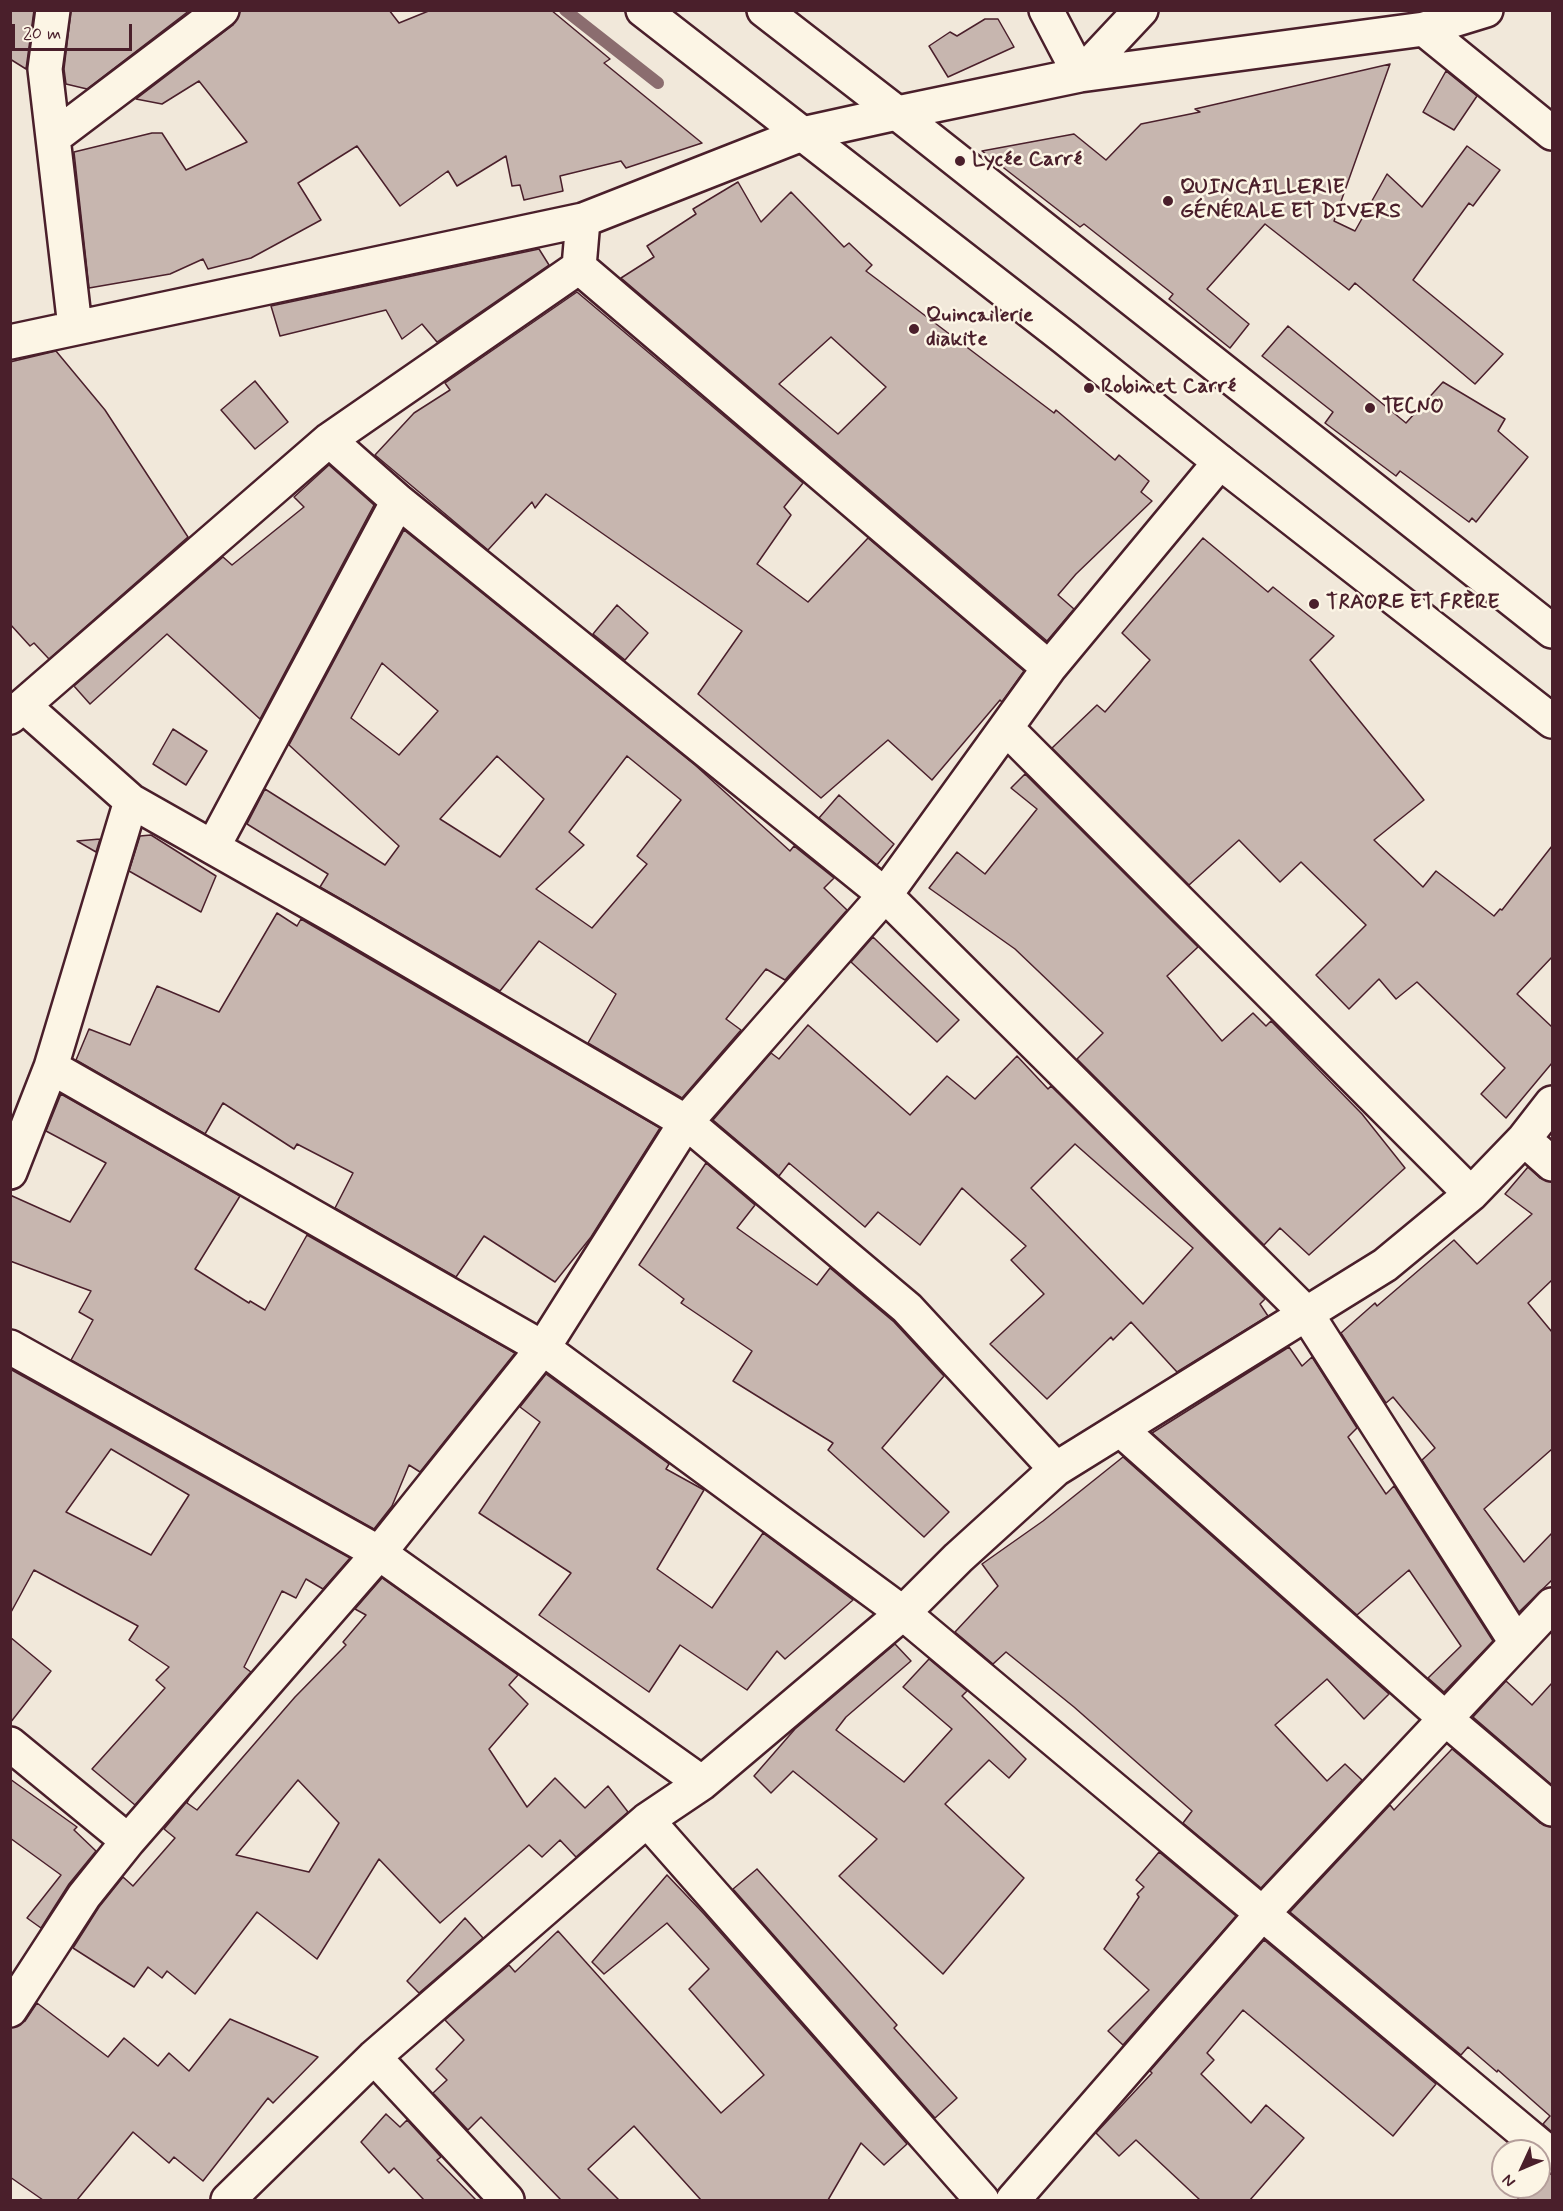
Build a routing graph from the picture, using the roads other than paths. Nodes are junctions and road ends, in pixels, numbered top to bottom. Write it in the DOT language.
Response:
graph roads {
  1 [pos="52,10"];
  2 [pos="222,10"];
  3 [pos="643,10"];
  4 [pos="764,10"];
  5 [pos="1046,10"];
  6 [pos="1142,10"];
  7 [pos="1486,10"];
  8 [pos="1424,29"];
  9 [pos="1080,75"];
  10 [pos="897,112"];
  11 [pos="1552,133"];
  12 [pos="801,134"];
  13 [pos="54,137"];
  14 [pos="583,220"];
  15 [pos="579,267"];
  16 [pos="75,327"];
  17 [pos="10,342"];
  18 [pos="328,440"];
  19 [pos="1220,462"];
  20 [pos="398,501"];
  21 [pos="1552,631"];
  22 [pos="1049,669"];
  23 [pos="17,712"];
  24 [pos="1552,721"];
  25 [pos="1007,729"];
  26 [pos="131,801"];
  27 [pos="213,847"];
  28 [pos="885,895"];
  29 [pos="51,1066"];
  30 [pos="1552,1103"];
  31 [pos="686,1122"];
  32 [pos="1524,1139"];
  33 [pos="1552,1164"];
  34 [pos="10,1172"];
  35 [pos="1471,1194"];
  36 [pos="1306,1313"];
  37 [pos="10,1347"];
  38 [pos="543,1348"];
  39 [pos="1121,1430"];
  40 [pos="1056,1469"];
  41 [pos="379,1553"];
  42 [pos="1552,1605"];
  43 [pos="903,1613"];
  44 [pos="1516,1642"];
  45 [pos="1447,1720"];
  46 [pos="10,1744"];
  47 [pos="702,1783"];
  48 [pos="1552,1809"];
  49 [pos="647,1820"];
  50 [pos="128,1841"];
  51 [pos="1262,1914"];
  52 [pos="10,2010"];
  53 [pos="374,2056"];
  54 [pos="1552,2156"];
  55 [pos="228,2200"];
  56 [pos="507,2200"];
  57 [pos="982,2200"];
  58 [pos="1013,2200"];
  1 -- 13 [label="street"];
  2 -- 13 [label="street"];
  3 -- 12 [label="street"];
  4 -- 10 [label="street"];
  5 -- 9 [label="street"];
  6 -- 9 [label="street"];
  7 -- 8 [label="street"];
  8 -- 9 [label="street"];
  8 -- 11 [label="street"];
  9 -- 10 [label="street"];
  10 -- 12 [label="street"];
  10 -- 21 [label="street"];
  12 -- 14 [label="street"];
  12 -- 19 [label="street"];
  13 -- 16 [label="street"];
  14 -- 15 [label="street"];
  14 -- 16 [label="street"];
  15 -- 18 [label="street"];
  15 -- 22 [label="street"];
  16 -- 17 [label="street"];
  18 -- 20 [label="street"];
  18 -- 23 [label="street"];
  19 -- 22 [label="street"];
  19 -- 24 [label="street"];
  20 -- 27 [label="street"];
  20 -- 28 [label="street"];
  22 -- 25 [label="street"];
  23 -- 26 [label="street"];
  25 -- 28 [label="street"];
  25 -- 35 [label="street"];
  26 -- 27 [label="street"];
  26 -- 29 [label="street"];
  27 -- 31 [label="street"];
  28 -- 31 [label="street"];
  28 -- 36 [label="street"];
  29 -- 34 [label="street"];
  29 -- 38 [label="street"];
  30 -- 32 [label="street"];
  31 -- 38 [label="street"];
  31 -- 40 [label="street"];
  32 -- 33 [label="street"];
  32 -- 35 [label="street"];
  35 -- 36 [label="street"];
  36 -- 39 [label="street"];
  36 -- 44 [label="street"];
  37 -- 41 [label="street"];
  38 -- 41 [label="street"];
  38 -- 43 [label="street"];
  39 -- 40 [label="street"];
  39 -- 45 [label="street"];
  40 -- 43 [label="street"];
  41 -- 47 [label="street"];
  41 -- 50 [label="street"];
  42 -- 44 [label="street"];
  43 -- 47 [label="street"];
  43 -- 51 [label="street"];
  44 -- 45 [label="street"];
  45 -- 48 [label="street"];
  45 -- 51 [label="street"];
  46 -- 50 [label="street"];
  47 -- 49 [label="street"];
  49 -- 53 [label="street"];
  49 -- 57 [label="street"];
  50 -- 52 [label="street"];
  51 -- 54 [label="street"];
  51 -- 58 [label="street"];
  53 -- 55 [label="street"];
  53 -- 56 [label="street"];
}
